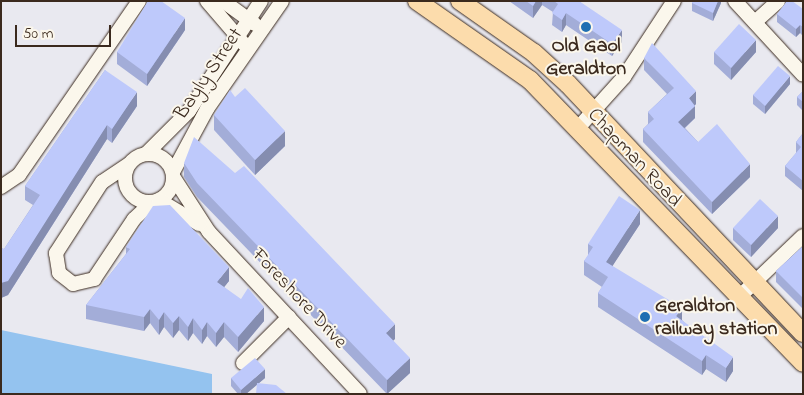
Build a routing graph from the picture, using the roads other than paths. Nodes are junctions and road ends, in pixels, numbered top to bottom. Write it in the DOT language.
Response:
graph roads {
  1 [pos="138,1"];
  2 [pos="206,1"];
  3 [pos="223,1"];
  4 [pos="261,1"];
  5 [pos="282,1"];
  6 [pos="416,1"];
  7 [pos="460,1"];
  8 [pos="674,1"];
  9 [pos="735,1"];
  10 [pos="778,1"];
  11 [pos="249,20"];
  12 [pos="755,22"];
  13 [pos="263,30"];
  14 [pos="237,38"];
  15 [pos="250,49"];
  16 [pos="803,75"];
  17 [pos="593,111"];
  18 [pos="578,128"];
  19 [pos="146,154"];
  20 [pos="129,164"];
  21 [pos="173,175"];
  22 [pos="1,187"];
  23 [pos="155,201"];
  24 [pos="210,232"];
  25 [pos="803,236"];
  26 [pos="753,283"];
  27 [pos="736,299"];
  28 [pos="289,317"];
  29 [pos="803,333"];
  30 [pos="243,363"];
  31 [pos="803,363"];
  32 [pos="360,394"];
  1 -- 22 [label="street"];
  2 -- 14 [label="street"];
  3 -- 11 [label="street"];
  4 -- 11 [label="street, Bayly Street"];
  5 -- 13 [label="street, Bayly Street"];
  6 -- 18 [label="main road, Chapman Road"];
  7 -- 17 [label="main road, Chapman Road"];
  8 -- 17 [label="street"];
  9 -- 12 [label="street"];
  10 -- 12 [label="street"];
  11 -- 13 [label="street"];
  11 -- 14 [label="street, Bayly Street"];
  12 -- 16 [label="street"];
  13 -- 15 [label="street, Bayly Street"];
  14 -- 15 [label="street"];
  14 -- 19 [label="street, Bayly Street"];
  15 -- 21 [label="street, Bayly Street"];
  17 -- 18 [label="street"];
  17 -- 26 [label="main road, Chapman Road"];
  18 -- 27 [label="main road, Chapman Road"];
  19 -- 20 [label="street"];
  19 -- 21 [label="street"];
  20 -- 23 [label="street"];
  20 -- 23 [label="street"];
  21 -- 23 [label="street"];
  21 -- 24 [label="street, Foreshore Drive"];
  23 -- 24 [label="street, Foreshore Drive"];
  24 -- 28 [label="street, Foreshore Drive"];
  25 -- 26 [label="street"];
  26 -- 27 [label="street"];
  26 -- 29 [label="main road, Chapman Road"];
  27 -- 31 [label="main road, Chapman Road"];
  28 -- 30 [label="street"];
  28 -- 32 [label="street, Foreshore Drive"];
}
